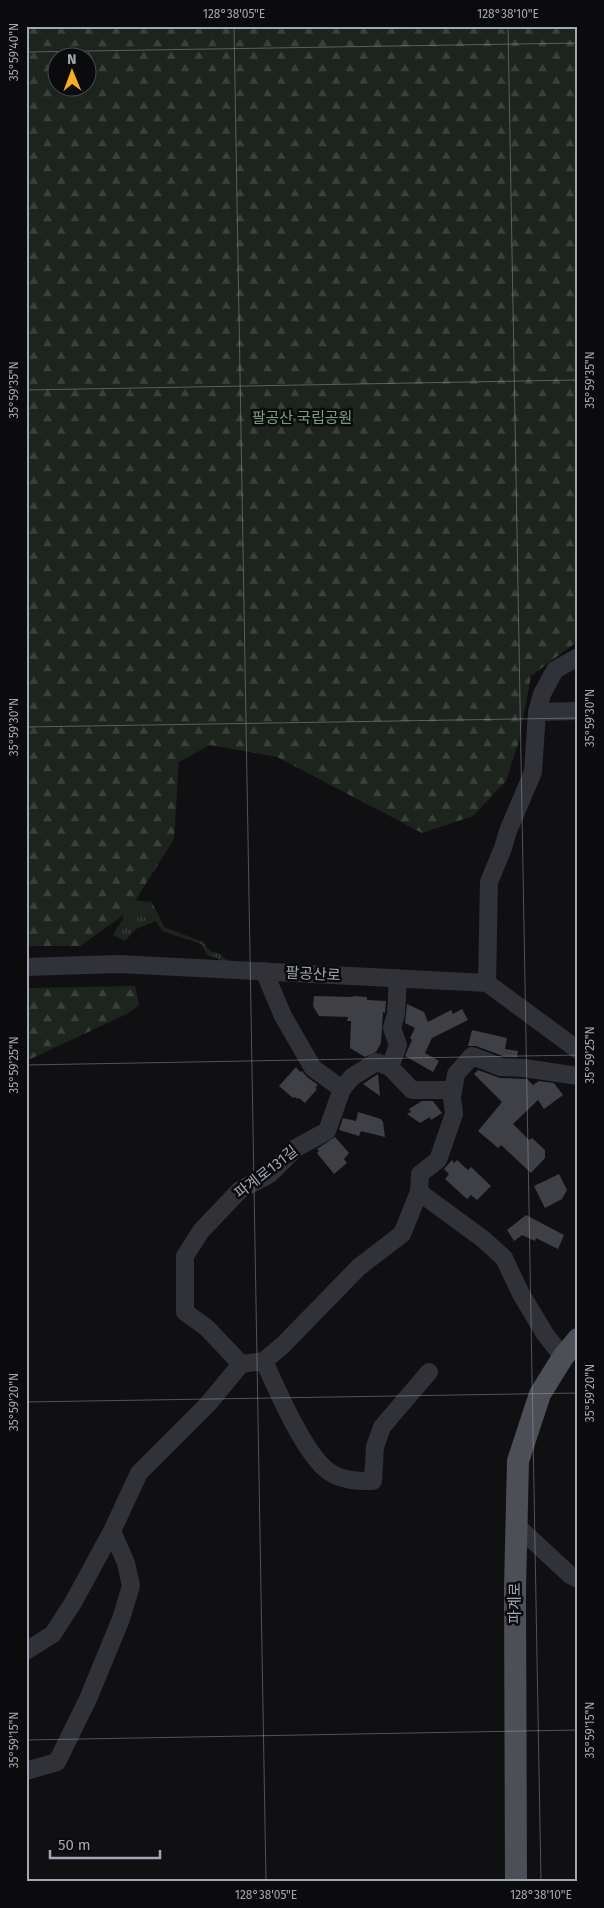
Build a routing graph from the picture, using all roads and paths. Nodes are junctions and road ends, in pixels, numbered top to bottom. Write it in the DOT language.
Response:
graph roads {
  1 [pos="578,657"];
  2 [pos="578,711"];
  3 [pos="537,712"];
  4 [pos="26,967"];
  5 [pos="264,971"];
  6 [pos="398,978"];
  7 [pos="488,983"];
  8 [pos="578,1050"];
  9 [pos="390,1067"];
  10 [pos="578,1076"];
  11 [pos="342,1089"];
  12 [pos="452,1096"];
  13 [pos="419,1192"];
  14 [pos="578,1339"];
  15 [pos="563,1357"];
  16 [pos="264,1361"];
  17 [pos="242,1364"];
  18 [pos="429,1372"];
  19 [pos="516,1525"];
  20 [pos="112,1531"];
  21 [pos="578,1579"];
  22 [pos="26,1651"];
  23 [pos="27,1768"];
  24 [pos="516,1882"];
  1 -- 3 [label="street"];
  2 -- 3 [label="street"];
  3 -- 7 [label="street"];
  4 -- 5 [label="street, 팔공산로"];
  5 -- 6 [label="street, 팔공산로"];
  5 -- 11 [label="street"];
  6 -- 7 [label="street, 팔공산로"];
  6 -- 9 [label="street"];
  7 -- 8 [label="street"];
  9 -- 11 [label="street, 파계로131길"];
  9 -- 12 [label="street"];
  10 -- 12 [label="street"];
  11 -- 17 [label="street, 파계로131길"];
  12 -- 13 [label="street"];
  13 -- 15 [label="street"];
  13 -- 16 [label="street"];
  14 -- 15 [label="main road, 파계로"];
  15 -- 19 [label="main road, 파계로"];
  16 -- 17 [label="street"];
  16 -- 18 [label="street"];
  17 -- 20 [label="street"];
  19 -- 21 [label="street"];
  19 -- 24 [label="main road, 파계로"];
  20 -- 22 [label="street"];
  20 -- 23 [label="street"];
}
